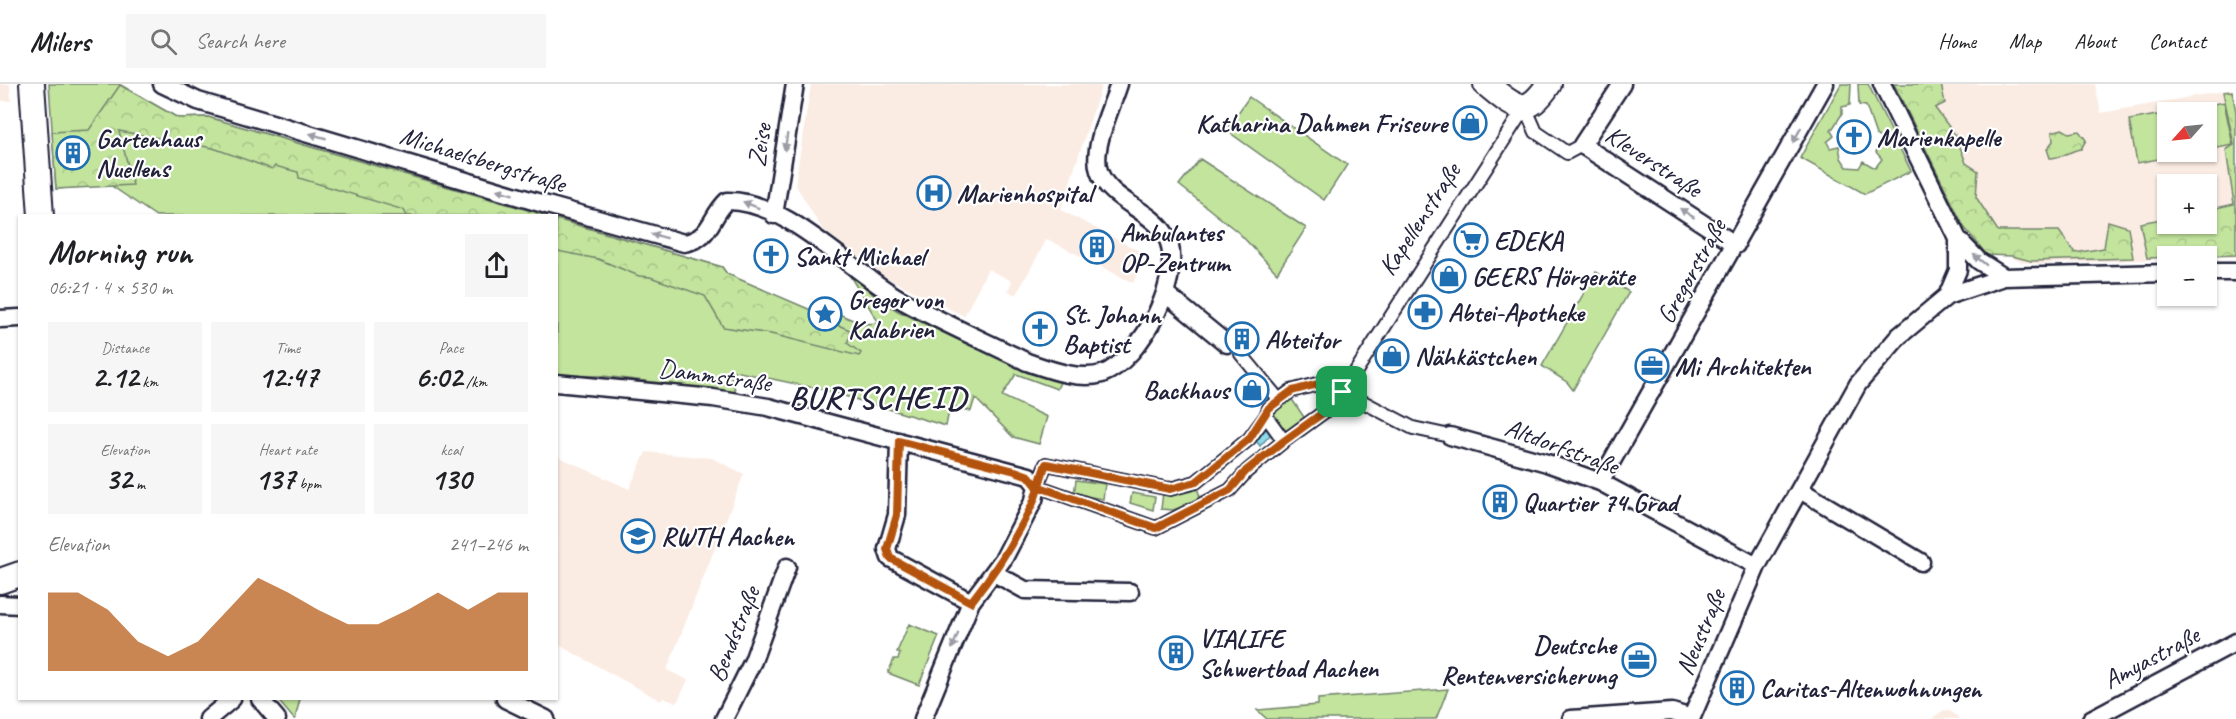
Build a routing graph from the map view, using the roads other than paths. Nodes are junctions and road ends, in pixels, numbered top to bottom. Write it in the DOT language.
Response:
graph roads {
  1 [pos="32,84"];
  2 [pos="162,84"];
  3 [pos="795,84"];
  4 [pos="1119,84"];
  5 [pos="1486,84"];
  6 [pos="1549,84"];
  7 [pos="1622,84"];
  8 [pos="1825,84"];
  9 [pos="1882,84"];
  10 [pos="1525,107"];
  11 [pos="1582,145"];
  12 [pos="41,214"];
  13 [pos="774,215"];
  14 [pos="1958,240"];
  15 [pos="1736,245"];
  16 [pos="2217,272"];
  17 [pos="2236,272"];
  18 [pos="2157,273"];
  19 [pos="2004,277"];
  20 [pos="1166,294"];
  21 [pos="1947,296"];
  22 [pos="18,318"];
  23 [pos="0,320"];
  24 [pos="1227,344"];
  25 [pos="1241,354"];
  26 [pos="558,383"];
  27 [pos="1342,392"];
  28 [pos="1279,400"];
  29 [pos="1266,416"];
  30 [pos="1450,436"];
  31 [pos="899,441"];
  32 [pos="1284,441"];
  33 [pos="1600,483"];
  34 [pos="1037,486"];
  35 [pos="1800,490"];
  36 [pos="1921,562"];
  37 [pos="1757,566"];
  38 [pos="787,567"];
  39 [pos="994,573"];
  40 [pos="18,574"];
  41 [pos="0,581"];
  42 [pos="1130,592"];
  43 [pos="971,602"];
  44 [pos="0,604"];
  45 [pos="18,605"];
  46 [pos="2236,642"];
  47 [pos="231,700"];
  48 [pos="261,700"];
  49 [pos="508,700"];
  50 [pos="208,719"];
  51 [pos="277,719"];
  52 [pos="546,719"];
  53 [pos="724,719"];
  54 [pos="924,719"];
  55 [pos="1571,719"];
  56 [pos="1691,719"];
  57 [pos="2091,719"];
  1 -- 12 [label="main road"];
  13 -- 2 [label="street, Michaelsbergstraße, one-way"];
  3 -- 13 [label="street, Zeise, one-way"];
  4 -- 20 [label="street"];
  5 -- 10 [label="main road"];
  6 -- 10 [label="main road, Kapellenstraße"];
  7 -- 11 [label="street"];
  8 -- 15 [label="street, Gregorstraße, one-way"];
  9 -- 14 [label="street"];
  10 -- 11 [label="street, Kleverstraße"];
  10 -- 27 [label="street, Kapellenstraße"];
  15 -- 11 [label="street, Kleverstraße, one-way"];
  13 -- 20 [label="street"];
  19 -- 14 [label="street, one-way"];
  14 -- 21 [label="street"];
  15 -- 33 [label="street, Gregorstraße"];
  16 -- 17 [label="street"];
  18 -- 19 [label="street"];
  19 -- 21 [label="street"];
  20 -- 24 [label="street"];
  21 -- 35 [label="street, Neustraße"];
  22 -- 23 [label="street"];
  25 -- 28 [label="street"];
  26 -- 31 [label="street, Dammstraße"];
  27 -- 28 [label="street, Altdorfstraße"];
  27 -- 30 [label="street, Altdorfstraße"];
  27 -- 32 [label="street, Kapellenstraße"];
  28 -- 29 [label="street"];
  29 -- 32 [label="street"];
  29 -- 34 [label="street"];
  30 -- 33 [label="street, Altdorfstraße"];
  31 -- 34 [label="street, Dammstraße"];
  31 -- 43 [label="street"];
  32 -- 34 [label="street, Kapellenstraße"];
  33 -- 37 [label="street, Altdorfstraße"];
  34 -- 39 [label="street"];
  35 -- 36 [label="street"];
  35 -- 37 [label="street, Neustraße"];
  37 -- 56 [label="street, Neustraße"];
  38 -- 53 [label="street, Bendstraße"];
  39 -- 42 [label="street"];
  39 -- 43 [label="street"];
  40 -- 41 [label="main road"];
  43 -- 54 [label="street, one-way"];
  44 -- 45 [label="street"];
  46 -- 57 [label="street, Amyastraße"];
  47 -- 50 [label="street"];
  48 -- 51 [label="street"];
  49 -- 52 [label="street"];
  55 -- 56 [label="street"];
}
